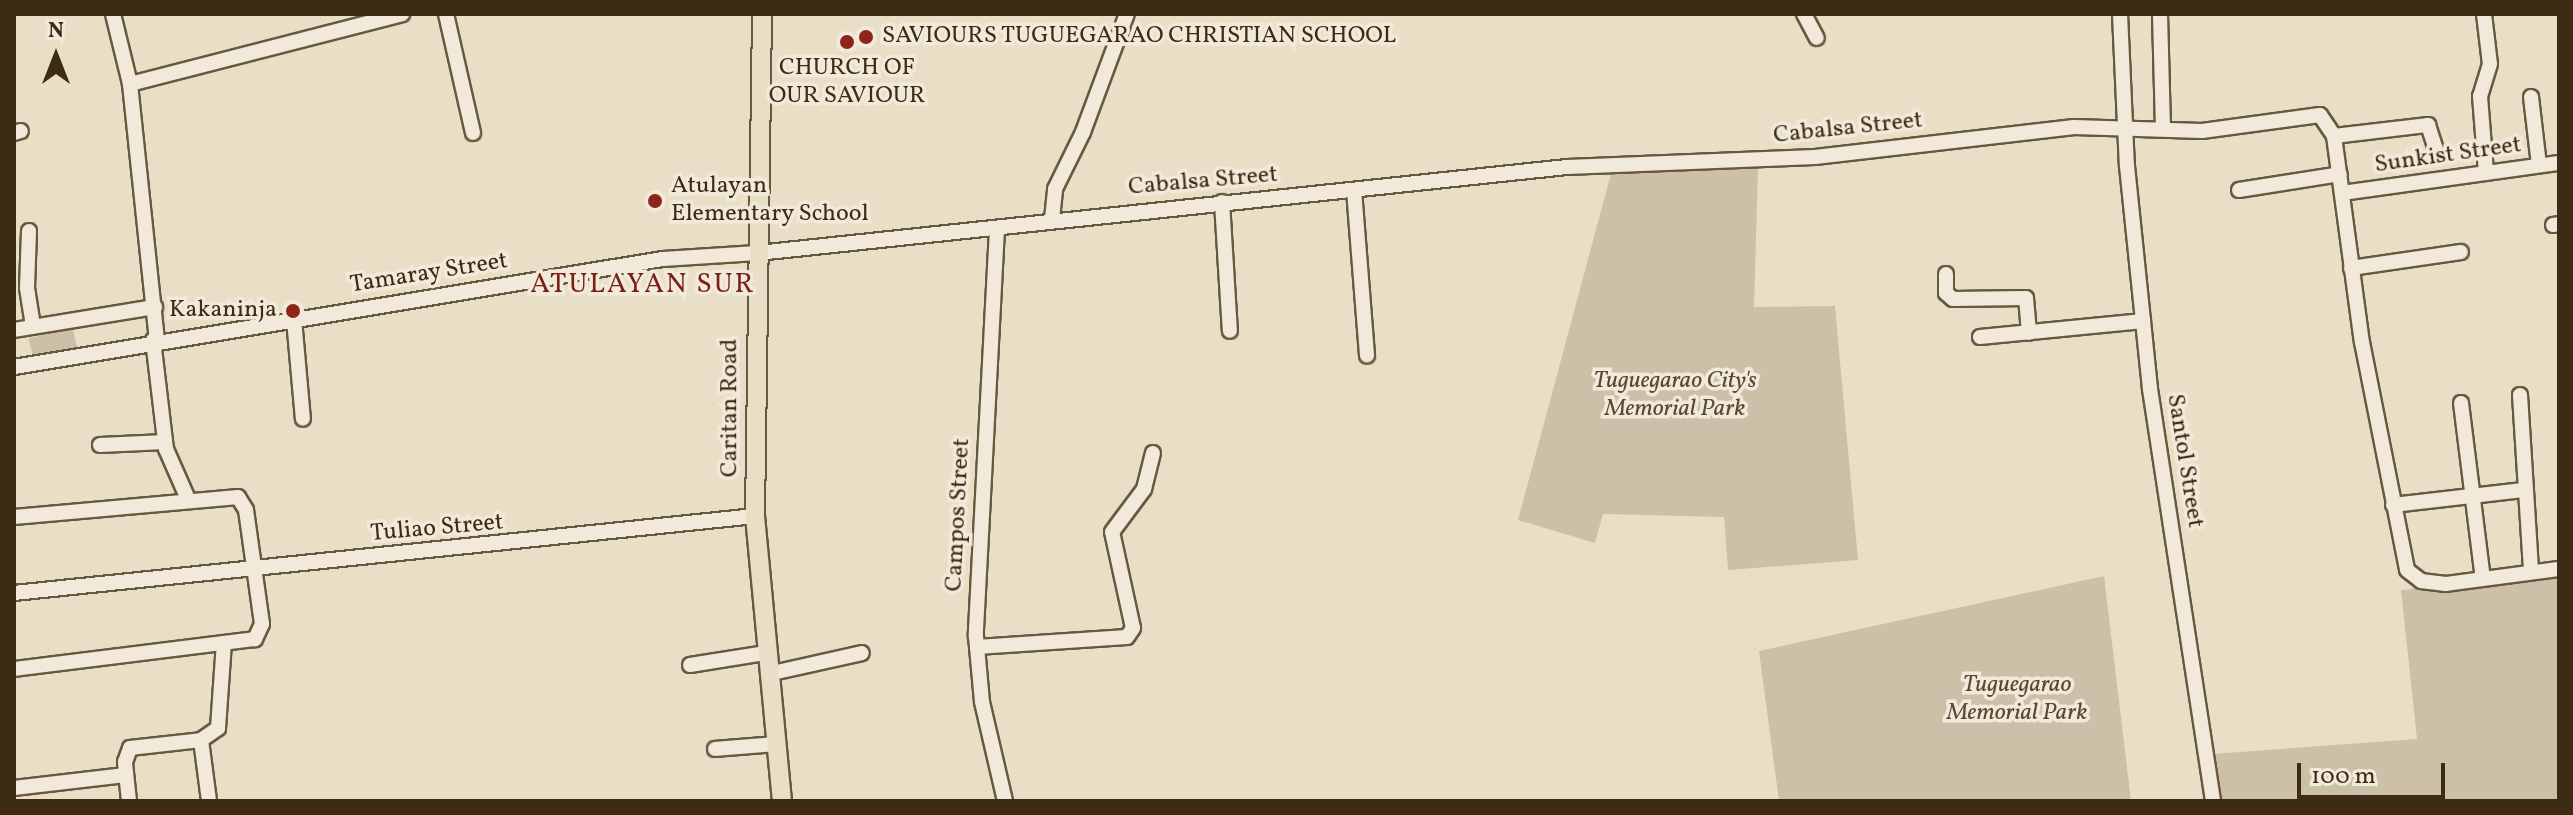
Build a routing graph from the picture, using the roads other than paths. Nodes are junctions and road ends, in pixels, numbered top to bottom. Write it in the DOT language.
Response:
graph roads {
  1 [pos="113,14"];
  2 [pos="402,14"];
  3 [pos="446,14"];
  4 [pos="762,14"];
  5 [pos="1127,14"];
  6 [pos="1804,14"];
  7 [pos="2120,14"];
  8 [pos="2160,14"];
  9 [pos="2484,14"];
  10 [pos="1817,38"];
  11 [pos="130,84"];
  12 [pos="2531,97"];
  13 [pos="2126,126"];
  14 [pos="2163,129"];
  15 [pos="473,133"];
  16 [pos="2334,136"];
  17 [pos="2437,152"];
  18 [pos="2559,163"];
  19 [pos="2539,165"];
  20 [pos="2486,173"];
  21 [pos="2340,174"];
  22 [pos="1354,190"];
  23 [pos="2239,190"];
  24 [pos="2342,193"];
  25 [pos="1222,202"];
  26 [pos="1052,219"];
  27 [pos="997,229"];
  28 [pos="29,231"];
  29 [pos="2461,252"];
  30 [pos="758,253"];
  31 [pos="2351,268"];
  32 [pos="1946,274"];
  33 [pos="155,307"];
  34 [pos="294,319"];
  35 [pos="2143,321"];
  36 [pos="33,327"];
  37 [pos="14,330"];
  38 [pos="1230,331"];
  39 [pos="2029,333"];
  40 [pos="1980,337"];
  41 [pos="155,340"];
  42 [pos="1367,355"];
  43 [pos="14,367"];
  44 [pos="2520,395"];
  45 [pos="2461,403"];
  46 [pos="303,419"];
  47 [pos="165,442"];
  48 [pos="100,445"];
  49 [pos="1153,453"];
  50 [pos="2523,490"];
  51 [pos="2472,496"];
  52 [pos="188,499"];
  53 [pos="2393,505"];
  54 [pos="755,516"];
  55 [pos="14,517"];
  56 [pos="254,568"];
  57 [pos="2559,569"];
  58 [pos="2531,572"];
  59 [pos="2483,579"];
  60 [pos="14,593"];
  61 [pos="224,643"];
  62 [pos="977,647"];
  63 [pos="766,653"];
  64 [pos="862,653"];
  65 [pos="690,665"];
  66 [pos="14,669"];
  67 [pos="768,674"];
  68 [pos="201,740"];
  69 [pos="776,744"];
  70 [pos="715,749"];
  71 [pos="125,775"];
  72 [pos="14,788"];
  73 [pos="129,801"];
  74 [pos="209,801"];
  75 [pos="782,801"];
  76 [pos="1005,801"];
  77 [pos="2213,801"];
  1 -- 11 [label="street"];
  2 -- 11 [label="street"];
  3 -- 15 [label="street"];
  4 -- 30 [label="main road, Caritan Road"];
  5 -- 26 [label="street"];
  6 -- 10 [label="street"];
  7 -- 13 [label="street, Santol Street"];
  8 -- 14 [label="street"];
  9 -- 20 [label="street"];
  11 -- 33 [label="street"];
  12 -- 19 [label="street"];
  13 -- 14 [label="street, Cabalsa Street"];
  13 -- 22 [label="street, Cabalsa Street"];
  13 -- 35 [label="street, Santol Street"];
  14 -- 16 [label="street, Cabalsa Street"];
  16 -- 17 [label="street"];
  16 -- 21 [label="street"];
  18 -- 19 [label="street, Sunkist Street"];
  19 -- 20 [label="street, Sunkist Street"];
  20 -- 24 [label="street, Sunkist Street"];
  21 -- 23 [label="street"];
  21 -- 24 [label="street"];
  22 -- 25 [label="street, Cabalsa Street"];
  22 -- 42 [label="street"];
  24 -- 31 [label="street"];
  25 -- 26 [label="street, Cabalsa Street"];
  25 -- 38 [label="street"];
  26 -- 27 [label="street, Cabalsa Street"];
  27 -- 30 [label="street, Cabalsa Street"];
  27 -- 62 [label="street, Campos Street"];
  28 -- 36 [label="street"];
  29 -- 31 [label="street"];
  30 -- 34 [label="street, Tamaray Street"];
  30 -- 54 [label="main road, Caritan Road"];
  31 -- 53 [label="street"];
  32 -- 39 [label="street"];
  33 -- 36 [label="street"];
  33 -- 41 [label="street"];
  34 -- 41 [label="street, Tamaray Street"];
  34 -- 46 [label="street"];
  35 -- 39 [label="street"];
  35 -- 77 [label="street, Santol Street"];
  36 -- 37 [label="street"];
  39 -- 40 [label="street"];
  41 -- 43 [label="street, Tamaray Street"];
  41 -- 47 [label="street"];
  44 -- 50 [label="street"];
  45 -- 51 [label="street"];
  47 -- 48 [label="street"];
  47 -- 52 [label="street"];
  49 -- 62 [label="street"];
  50 -- 51 [label="street"];
  50 -- 58 [label="street"];
  51 -- 53 [label="street"];
  51 -- 59 [label="street"];
  52 -- 55 [label="street"];
  52 -- 56 [label="street"];
  53 -- 59 [label="street"];
  54 -- 56 [label="street, Tuliao Street"];
  54 -- 63 [label="main road, Caritan Road"];
  56 -- 60 [label="street, Tuliao Street"];
  56 -- 61 [label="street"];
  57 -- 58 [label="street"];
  58 -- 59 [label="street"];
  61 -- 66 [label="street"];
  61 -- 68 [label="street"];
  62 -- 76 [label="street, Campos Street"];
  63 -- 65 [label="street"];
  63 -- 67 [label="main road, Caritan Road"];
  64 -- 67 [label="street"];
  67 -- 69 [label="main road, Caritan Road"];
  68 -- 71 [label="street"];
  68 -- 74 [label="street"];
  69 -- 70 [label="street"];
  69 -- 75 [label="main road, Caritan Road"];
  71 -- 72 [label="street"];
  71 -- 73 [label="street"];
}
